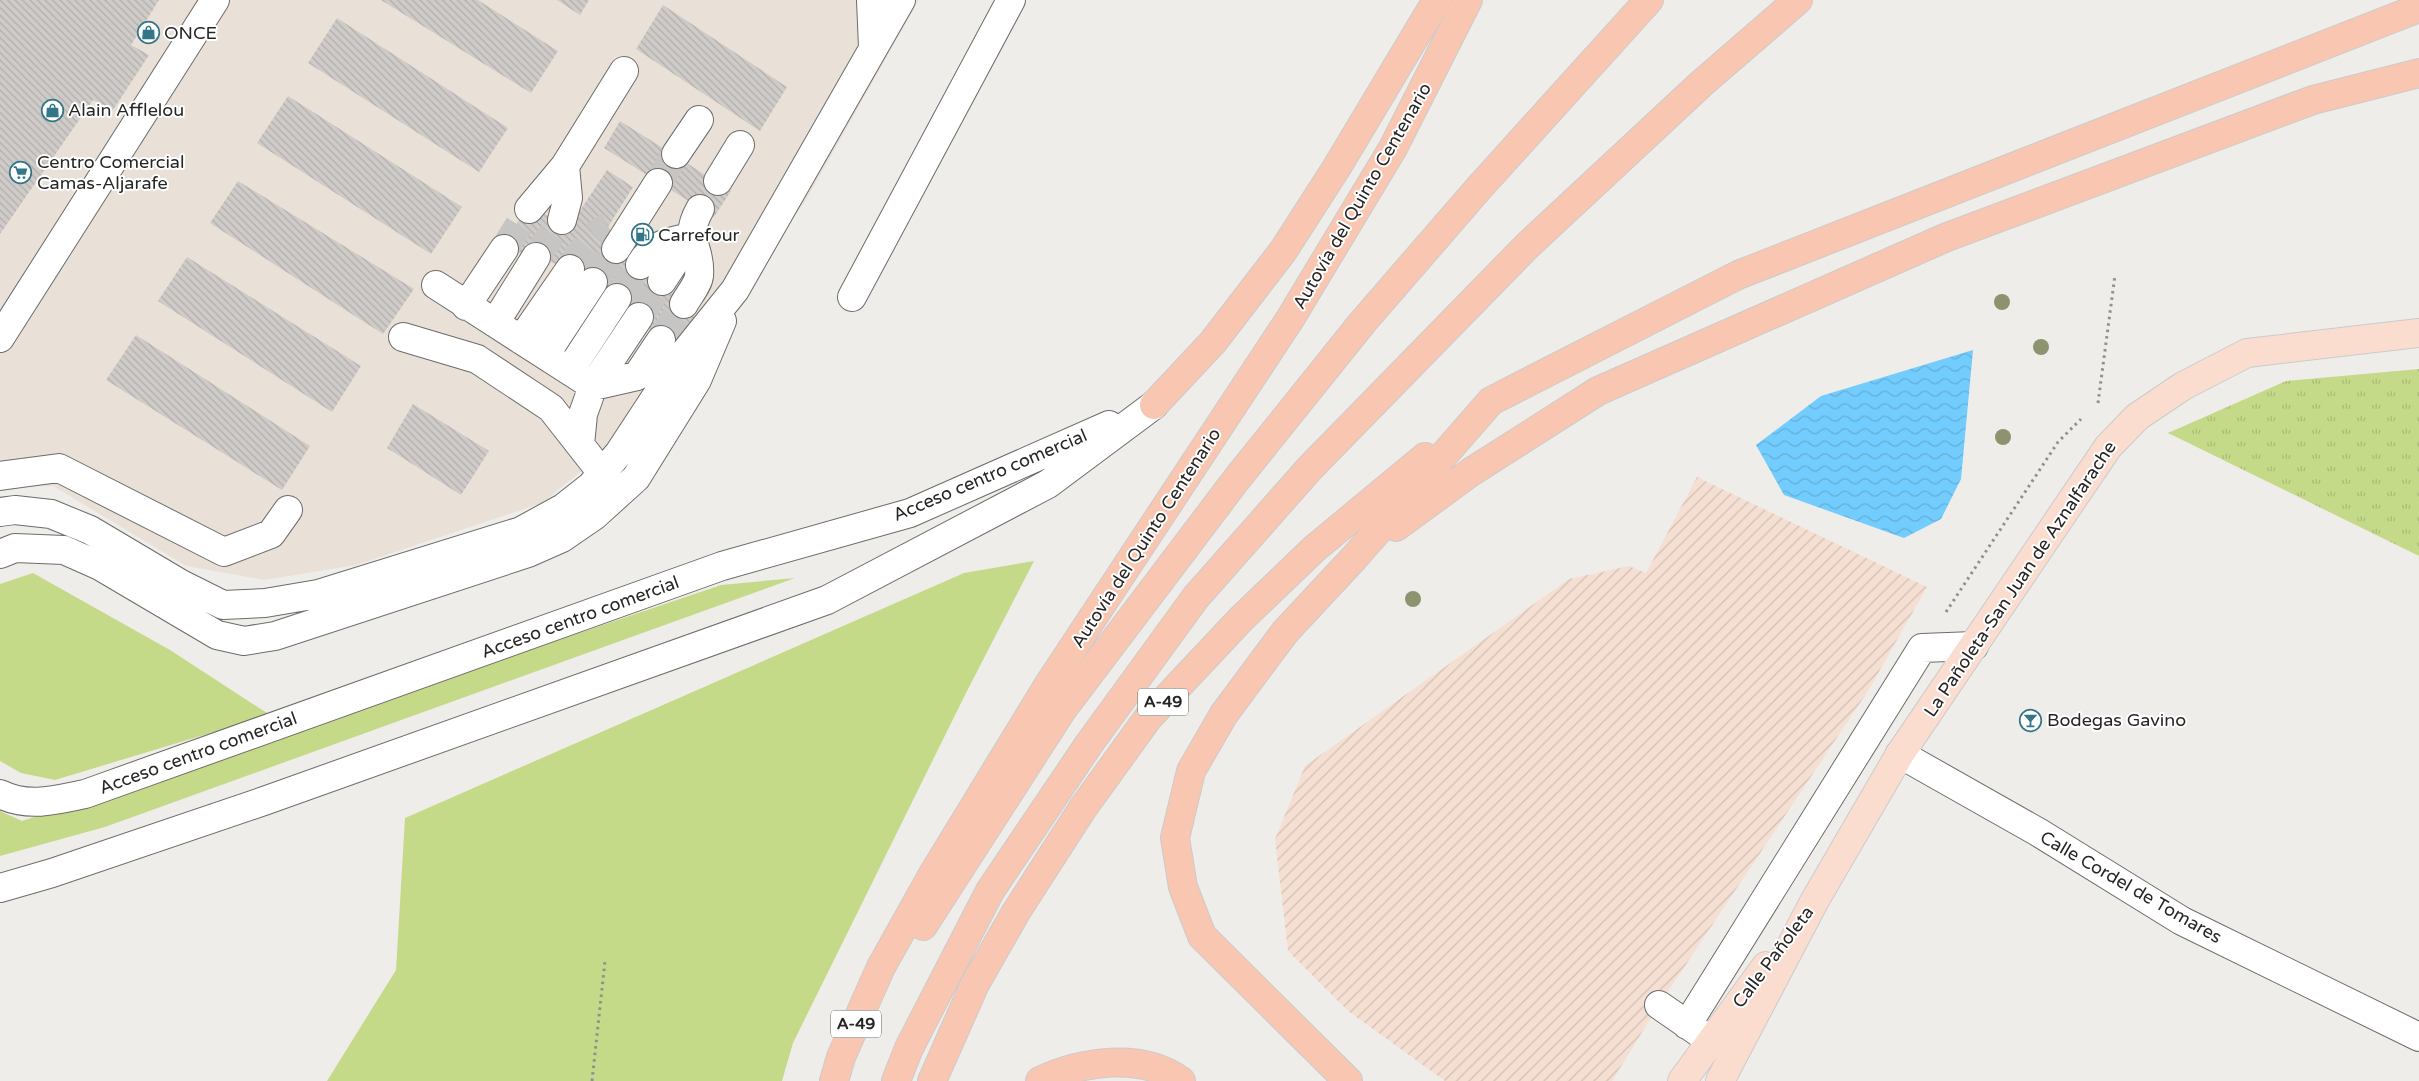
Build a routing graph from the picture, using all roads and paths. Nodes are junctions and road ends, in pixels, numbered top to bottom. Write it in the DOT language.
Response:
graph roads {
  1 [pos="216,0"];
  2 [pos="871,0"];
  3 [pos="901,0"];
  4 [pos="1011,0"];
  5 [pos="1421,0"];
  6 [pos="1437,0"];
  7 [pos="1649,0"];
  8 [pos="1798,0"];
  9 [pos="1467,5"];
  10 [pos="2419,8"];
  11 [pos="873,48"];
  12 [pos="624,71"];
  13 [pos="2419,73"];
  14 [pos="700,120"];
  15 [pos="740,145"];
  16 [pos="676,154"];
  17 [pos="565,166"];
  18 [pos="1337,167"];
  19 [pos="718,181"];
  20 [pos="651,194"];
  21 [pos="529,209"];
  22 [pos="700,209"];
  23 [pos="562,220"];
  24 [pos="612,237"];
  25 [pos="691,237"];
  26 [pos="504,248"];
  27 [pos="536,256"];
  28 [pos="640,264"];
  29 [pos="2115,275"];
  30 [pos="662,281"];
  31 [pos="436,285"];
  32 [pos="735,290"];
  33 [pos="852,297"];
  34 [pos="617,298"];
  35 [pos="684,304"];
  36 [pos="466,306"];
  37 [pos="639,317"];
  38 [pos="495,323"];
  39 [pos="2419,333"];
  40 [pos="403,337"];
  41 [pos="0,338"];
  42 [pos="521,340"];
  43 [pos="661,340"];
  44 [pos="545,355"];
  45 [pos="570,370"];
  46 [pos="593,386"];
  47 [pos="1491,401"];
  48 [pos="1154,405"];
  49 [pos="2093,408"];
  50 [pos="2086,415"];
  51 [pos="580,445"];
  52 [pos="602,473"];
  53 [pos="0,476"];
  54 [pos="288,510"];
  55 [pos="0,512"];
  56 [pos="0,554"];
  57 [pos="1354,558"];
  58 [pos="1974,646"];
  59 [pos="1922,648"];
  60 [pos="1900,754"];
  61 [pos="0,794"];
  62 [pos="0,888"];
  63 [pos="1815,900"];
  64 [pos="605,961"];
  65 [pos="880,967"];
  66 [pos="1659,1005"];
  67 [pos="1686,1025"];
  68 [pos="2419,1037"];
  69 [pos="1711,1041"];
  70 [pos="1734,1058"];
  71 [pos="592,1081"];
  72 [pos="834,1081"];
  73 [pos="896,1081"];
  74 [pos="932,1081"];
  75 [pos="1040,1081"];
  76 [pos="1181,1081"];
  77 [pos="1348,1081"];
  78 [pos="1682,1081"];
  79 [pos="1720,1081"];
  1 -- 41 [label="street"];
  2 -- 11 [label="street"];
  3 -- 11 [label="street"];
  4 -- 33 [label="street"];
  5 -- 18 [label="highway"];
  6 -- 18 [label="highway"];
  7 -- 65 [label="highway"];
  8 -- 73 [label="highway"];
  9 -- 65 [label="highway, Autovía del Quinto Centenario / A-49"];
  10 -- 47 [label="highway"];
  11 -- 32 [label="street"];
  12 -- 17 [label="street"];
  13 -- 57 [label="highway"];
  14 -- 16 [label="street"];
  15 -- 19 [label="street"];
  17 -- 21 [label="street"];
  17 -- 23 [label="street"];
  18 -- 48 [label="highway"];
  20 -- 24 [label="street"];
  22 -- 25 [label="street"];
  25 -- 28 [label="street"];
  25 -- 30 [label="street"];
  25 -- 35 [label="street"];
  26 -- 36 [label="street"];
  27 -- 38 [label="street"];
  29 -- 49 [label="path"];
  31 -- 36 [label="street"];
  32 -- 52 [label="street"];
  32 -- 56 [label="street"];
  34 -- 45 [label="street"];
  36 -- 38 [label="street"];
  37 -- 46 [label="street"];
  38 -- 42 [label="street"];
  39 -- 58 [label="main road, La Pañoleta-San Juan de Aznalfarache"];
  40 -- 51 [label="street"];
  42 -- 44 [label="street"];
  42 -- 44 [label="street"];
  43 -- 46 [label="street"];
  44 -- 45 [label="street"];
  45 -- 46 [label="street"];
  46 -- 51 [label="street"];
  47 -- 57 [label="highway"];
  47 -- 74 [label="highway, A-49"];
  48 -- 61 [label="street, Acceso centro comercial"];
  48 -- 62 [label="street"];
  50 -- 59 [label="path"];
  51 -- 52 [label="street"];
  52 -- 55 [label="street"];
  53 -- 54 [label="street"];
  57 -- 77 [label="highway"];
  58 -- 59 [label="street"];
  58 -- 60 [label="main road, La Pañoleta-San Juan de Aznalfarache"];
  59 -- 67 [label="street"];
  60 -- 63 [label="main road, La Pañoleta-San Juan de Aznalfarache"];
  60 -- 68 [label="street, Calle Cordel de Tomares"];
  63 -- 69 [label="main road, Calle Pañoleta"];
  63 -- 70 [label="main road, Calle Pañoleta"];
  64 -- 71 [label="path"];
  65 -- 72 [label="highway, Autovía del Quinto Centenario / A-49"];
  66 -- 67 [label="street"];
  67 -- 69 [label="street"];
  69 -- 70 [label="street"];
  69 -- 78 [label="main road, Calle Pañoleta"];
  70 -- 79 [label="main road, Calle Pañoleta"];
  75 -- 76 [label="highway"];
}
